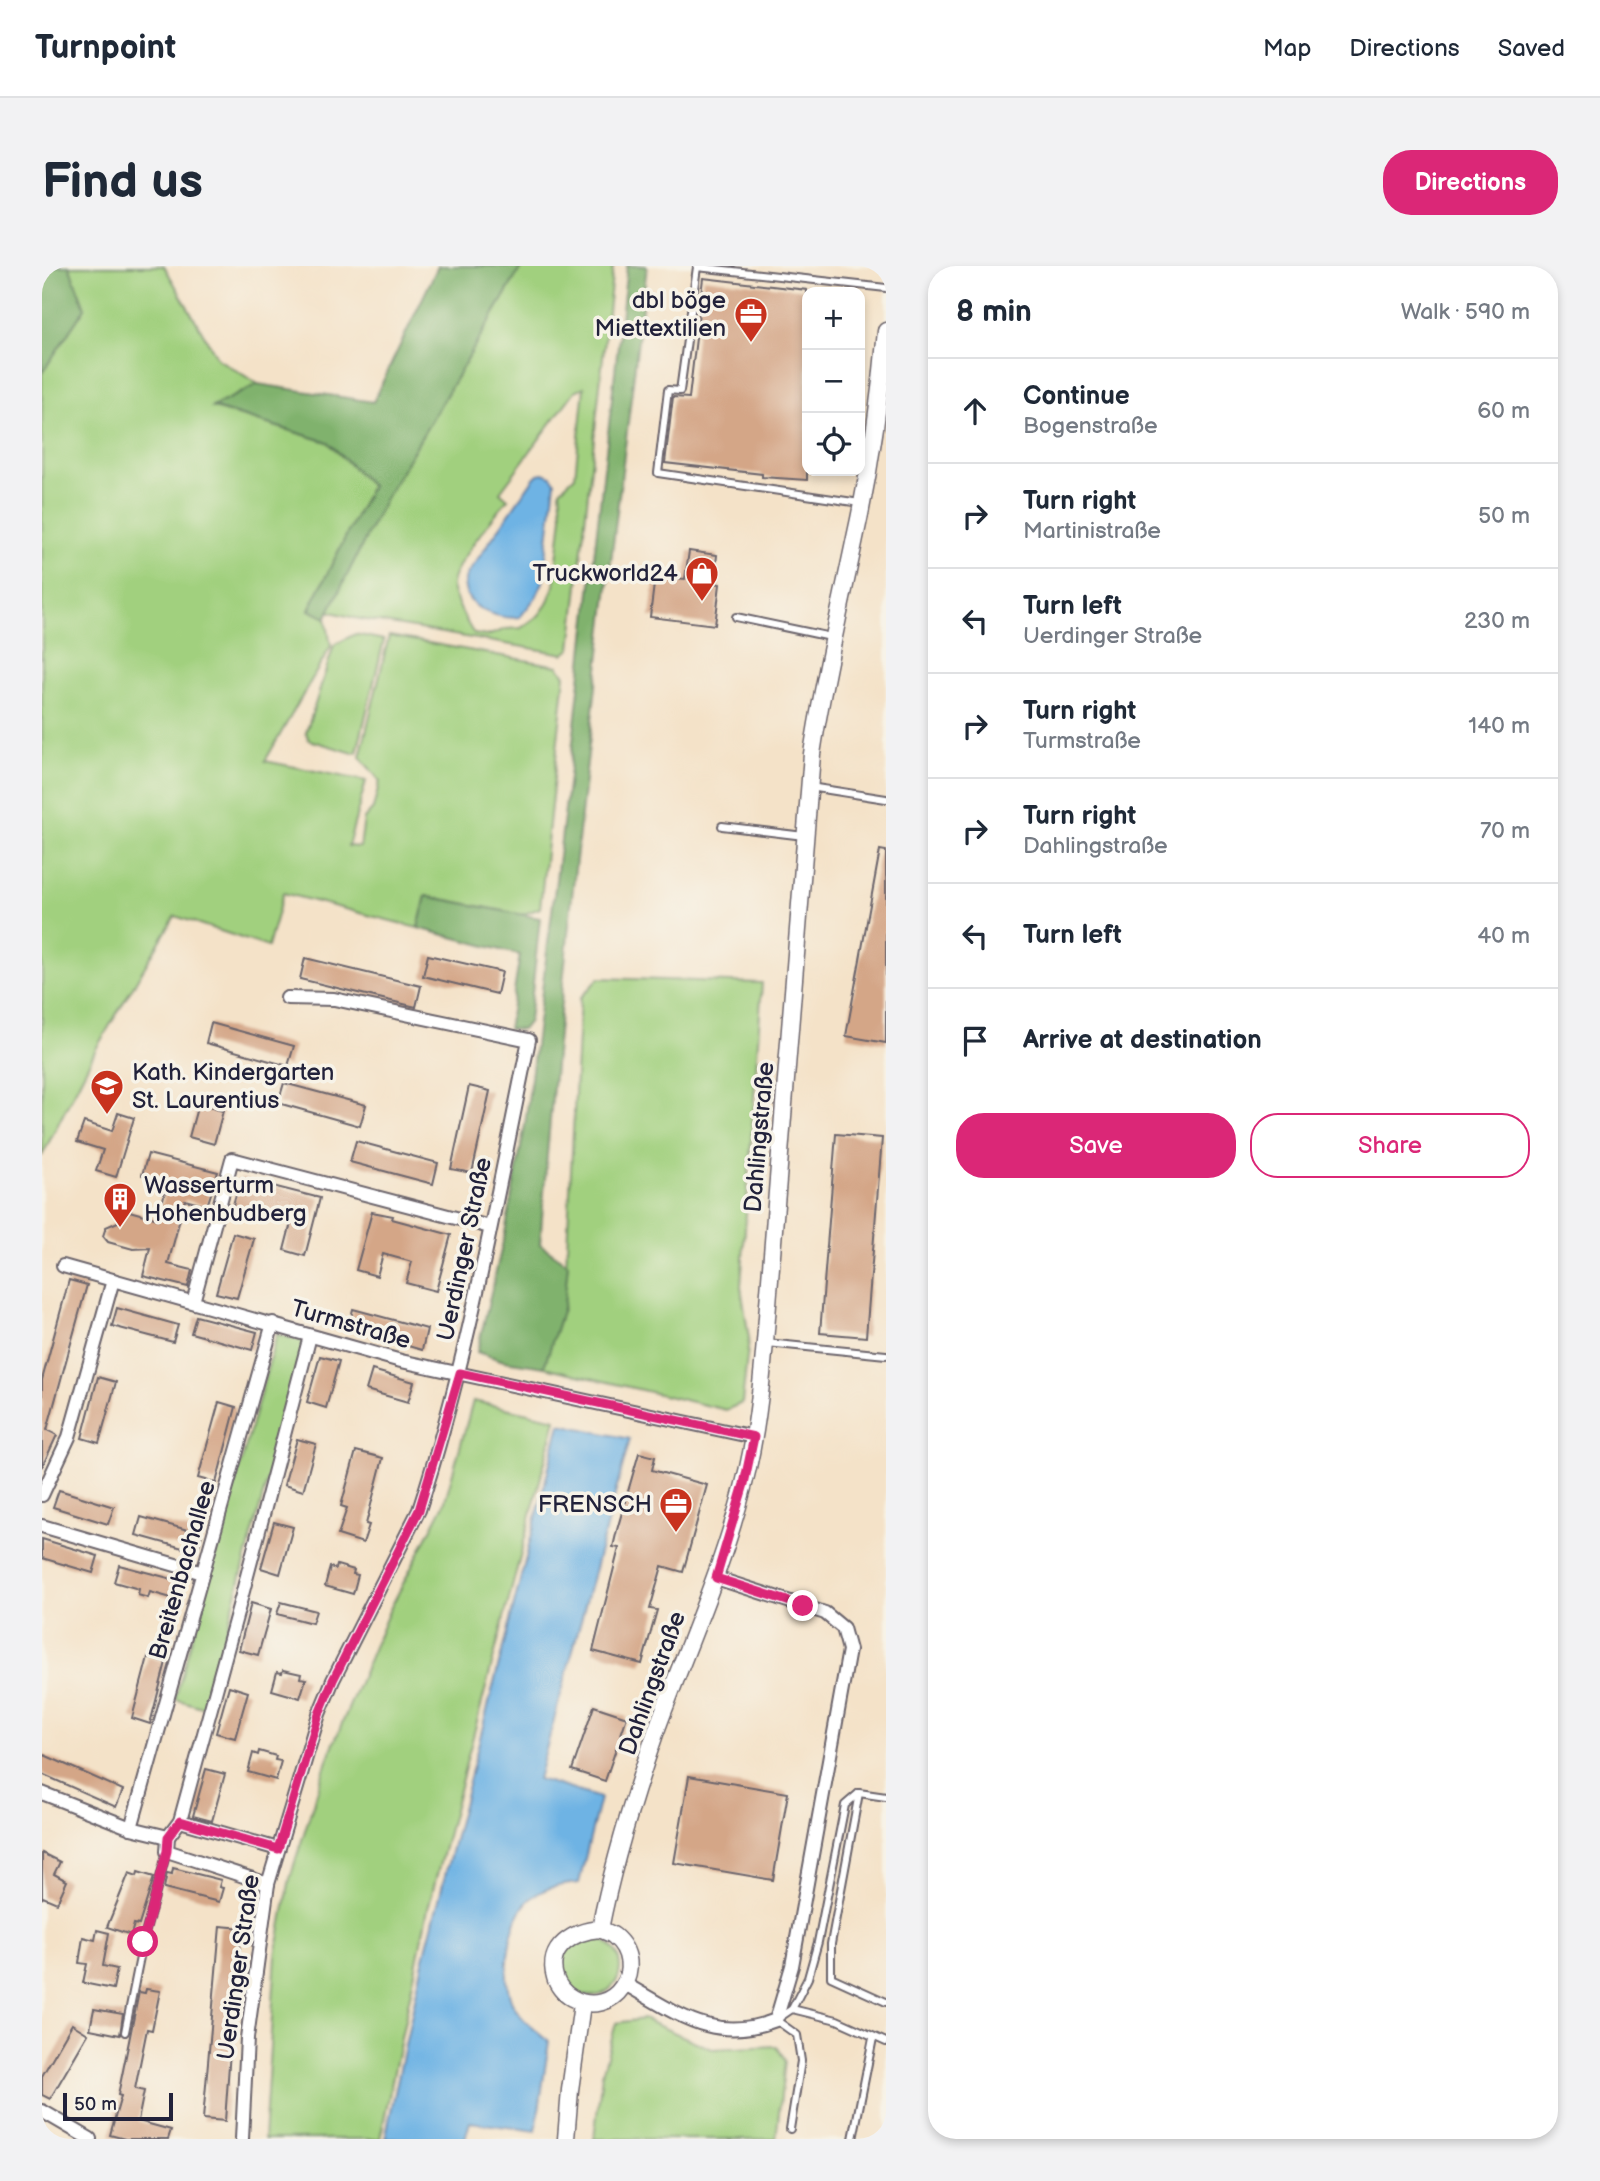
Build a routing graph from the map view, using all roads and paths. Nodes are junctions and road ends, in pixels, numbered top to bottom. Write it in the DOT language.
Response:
graph roads {
  1 [pos="886,288"];
  2 [pos="886,331"];
  3 [pos="862,503"];
  4 [pos="736,617"];
  5 [pos="833,638"];
  6 [pos="808,787"];
  7 [pos="886,799"];
  8 [pos="722,826"];
  9 [pos="804,836"];
  10 [pos="287,998"];
  11 [pos="490,1227"];
  12 [pos="63,1266"];
  13 [pos="113,1280"];
  14 [pos="194,1302"];
  15 [pos="272,1324"];
  16 [pos="310,1336"];
  17 [pos="765,1342"];
  18 [pos="886,1355"];
  19 [pos="460,1373"];
  20 [pos="754,1437"];
  21 [pos="42,1495"];
  22 [pos="42,1526"];
  23 [pos="203,1573"];
  24 [pos="716,1578"];
  25 [pos="42,1793"];
  26 [pos="859,1793"];
  27 [pos="886,1797"];
  28 [pos="180,1821"];
  29 [pos="131,1828"];
  30 [pos="168,1837"];
  31 [pos="278,1849"];
  32 [pos="167,1851"];
  33 [pos="268,1884"];
  34 [pos="600,1928"];
  35 [pos="625,1984"];
  36 [pos="886,2002"];
  37 [pos="582,2004"];
  38 [pos="792,2009"];
  39 [pos="776,2020"];
  40 [pos="125,2032"];
  41 [pos="873,2038"];
  42 [pos="886,2042"];
  43 [pos="42,2111"];
  44 [pos="790,2129"];
  45 [pos="90,2139"];
  46 [pos="242,2139"];
  47 [pos="566,2139"];
  48 [pos="853,2139"];
  1 -- 3 [label="lane"];
  2 -- 3 [label="street, Dahlingstraße"];
  3 -- 5 [label="street, Dahlingstraße"];
  4 -- 5 [label="lane"];
  5 -- 6 [label="street, Dahlingstraße"];
  6 -- 7 [label="lane"];
  6 -- 9 [label="street, Dahlingstraße"];
  8 -- 9 [label="lane"];
  9 -- 17 [label="street, Dahlingstraße"];
  10 -- 11 [label="street, Uerdinger Straße"];
  11 -- 14 [label="street"];
  11 -- 19 [label="street, Uerdinger Straße"];
  12 -- 13 [label="street, Turmstraße"];
  13 -- 14 [label="street, Turmstraße"];
  13 -- 21 [label="street"];
  14 -- 15 [label="street, Turmstraße"];
  15 -- 16 [label="street, Turmstraße"];
  15 -- 23 [label="street, Breitenbachallee"];
  16 -- 19 [label="street, Turmstraße"];
  16 -- 28 [label="street"];
  17 -- 18 [label="lane"];
  17 -- 20 [label="street, Dahlingstraße"];
  19 -- 20 [label="street, Turmstraße"];
  19 -- 31 [label="street, Uerdinger Straße"];
  20 -- 24 [label="street, Dahlingstraße"];
  22 -- 23 [label="street"];
  23 -- 29 [label="street, Breitenbachallee"];
  24 -- 34 [label="street, Dahlingstraße"];
  24 -- 39 [label="street"];
  25 -- 29 [label="street"];
  26 -- 27 [label="lane"];
  26 -- 36 [label="lane"];
  26 -- 38 [label="lane"];
  28 -- 30 [label="street"];
  28 -- 31 [label="street"];
  29 -- 30 [label="street"];
  30 -- 32 [label="street"];
  31 -- 33 [label="street, Uerdinger Straße"];
  32 -- 33 [label="street"];
  32 -- 40 [label="lane"];
  33 -- 46 [label="street, Uerdinger Straße"];
  34 -- 35 [label="street"];
  34 -- 37 [label="street"];
  35 -- 37 [label="street"];
  35 -- 39 [label="street"];
  37 -- 47 [label="street"];
  38 -- 39 [label="lane"];
  38 -- 41 [label="lane"];
  39 -- 44 [label="lane"];
  41 -- 42 [label="lane"];
  41 -- 48 [label="lane"];
  43 -- 45 [label="street"];
}
